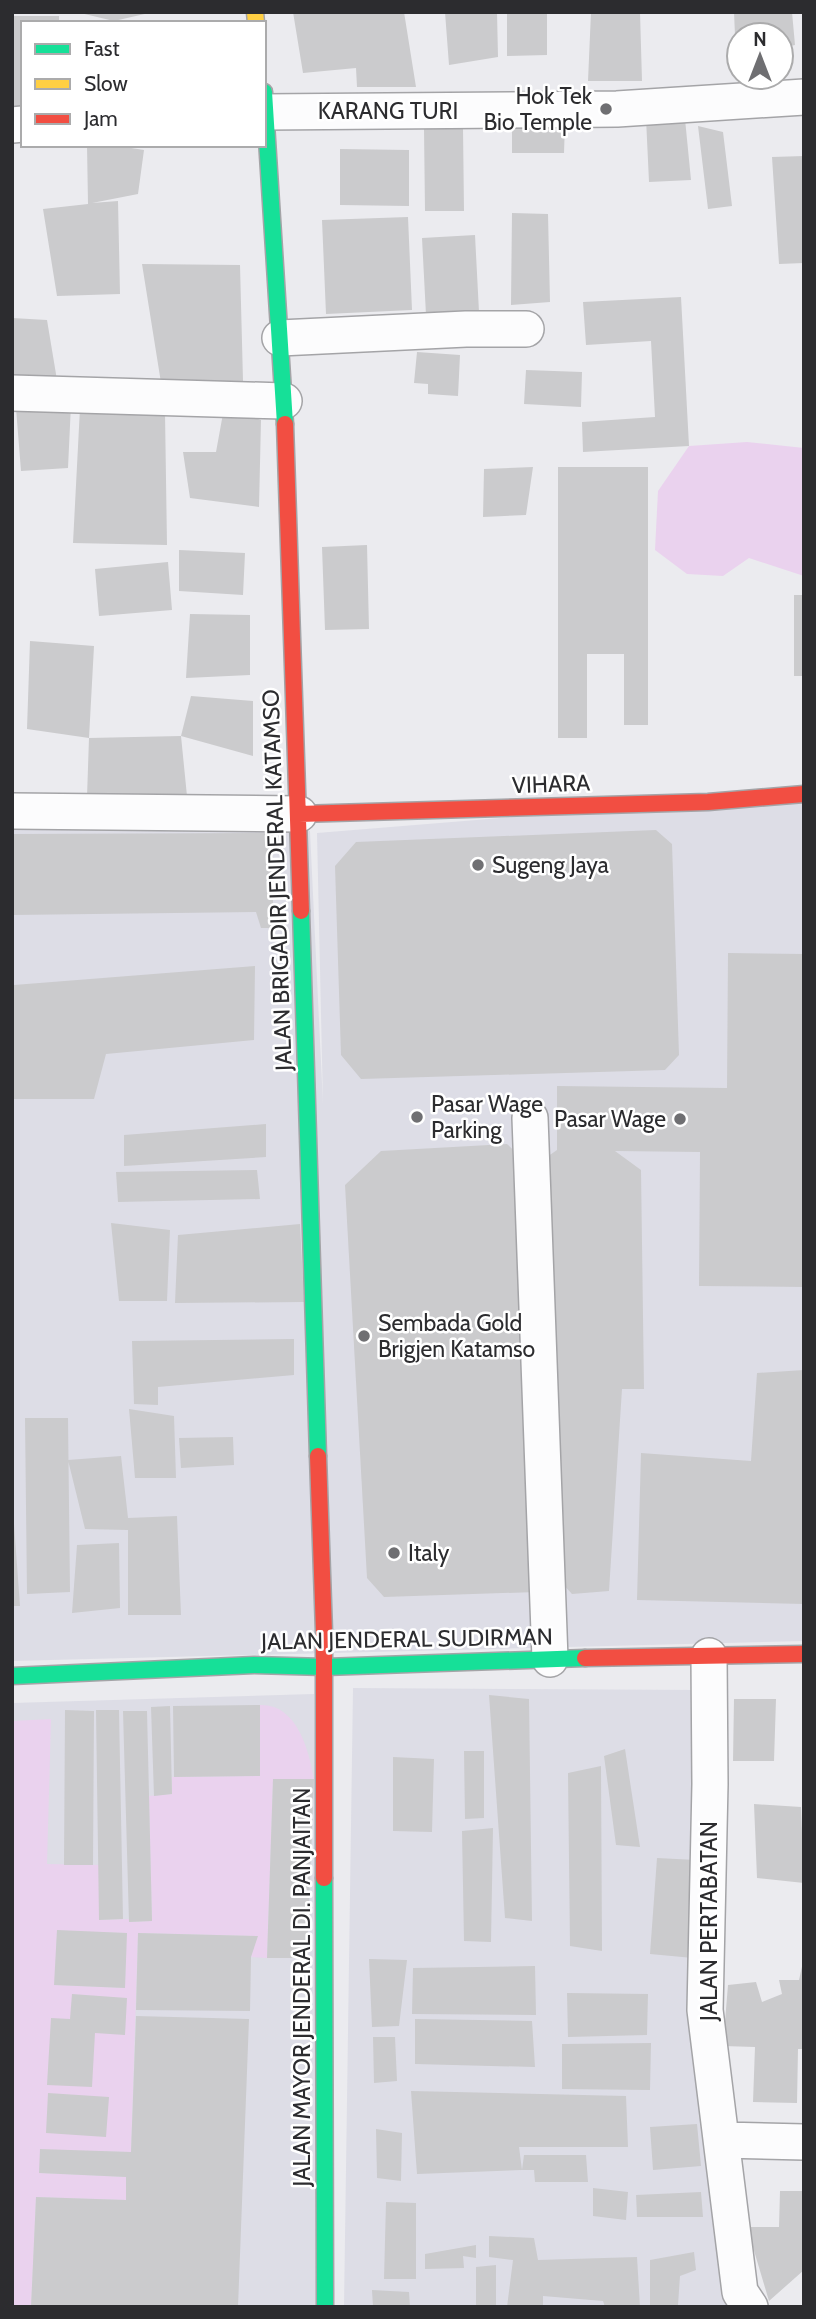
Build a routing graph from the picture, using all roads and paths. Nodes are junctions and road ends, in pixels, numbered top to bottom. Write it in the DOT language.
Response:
graph roads {
  1 [pos="804,97"];
  2 [pos="266,105"];
  3 [pos="266,121"];
  4 [pos="526,328"];
  5 [pos="280,338"];
  6 [pos="12,393"];
  7 [pos="284,401"];
  8 [pos="804,794"];
  9 [pos="12,811"];
  10 [pos="299,814"];
  11 [pos="530,1118"];
  12 [pos="804,1654"];
  13 [pos="709,1656"];
  14 [pos="550,1659"];
  15 [pos="325,1667"];
  16 [pos="12,1676"];
  17 [pos="722,2140"];
  18 [pos="804,2142"];
  19 [pos="325,2307"];
  20 [pos="750,2307"];
  1 -- 2 [label="street, KARANG TURI"];
  3 -- 5 [label="street, JALAN BRIGADIR JENDERAL KATAMSO"];
  4 -- 5 [label="street"];
  5 -- 7 [label="street, JALAN BRIGADIR JENDERAL KATAMSO"];
  6 -- 7 [label="street"];
  7 -- 10 [label="street, JALAN BRIGADIR JENDERAL KATAMSO"];
  8 -- 10 [label="street, VIHARA"];
  9 -- 10 [label="street"];
  10 -- 15 [label="street, JALAN BRIGADIR JENDERAL KATAMSO"];
  11 -- 14 [label="street"];
  12 -- 13 [label="street, JALAN JENDERAL SUDIRMAN"];
  13 -- 14 [label="street, JALAN JENDERAL SUDIRMAN"];
  13 -- 17 [label="street, JALAN PERTABATAN"];
  14 -- 15 [label="street, JALAN JENDERAL SUDIRMAN"];
  15 -- 16 [label="street, JALAN JENDERAL SUDIRMAN"];
  15 -- 19 [label="street, JALAN MAYOR JENDERAL DI. PANJAITAN"];
  17 -- 18 [label="street"];
  17 -- 20 [label="street, JALAN PERTABATAN"];
}
